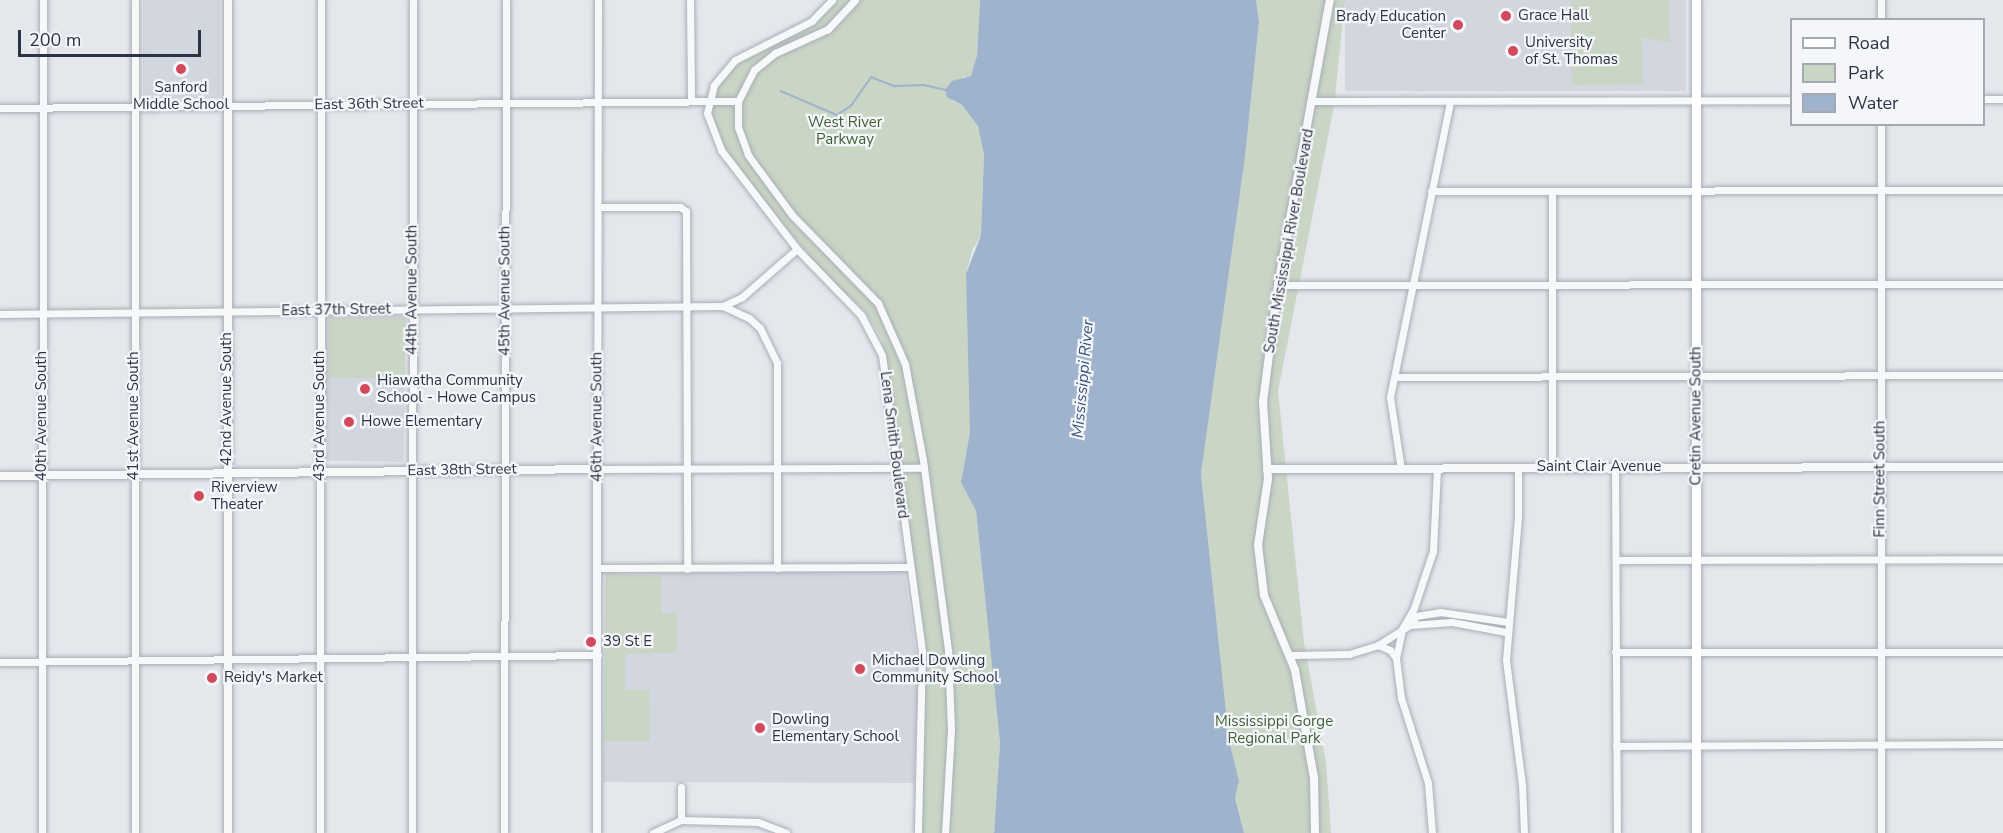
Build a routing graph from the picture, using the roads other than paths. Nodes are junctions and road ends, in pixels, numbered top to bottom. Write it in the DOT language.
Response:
graph roads {
  1 [pos="43,0"];
  2 [pos="135,0"];
  3 [pos="228,0"];
  4 [pos="321,0"];
  5 [pos="413,0"];
  6 [pos="506,0"];
  7 [pos="598,0"];
  8 [pos="690,0"];
  9 [pos="832,0"];
  10 [pos="855,0"];
  11 [pos="1330,0"];
  12 [pos="1696,0"];
  13 [pos="1881,0"];
  14 [pos="1881,18"];
  15 [pos="1985,99"];
  16 [pos="2003,99"];
  17 [pos="1450,100"];
  18 [pos="1696,100"];
  19 [pos="1790,100"];
  20 [pos="597,101"];
  21 [pos="691,101"];
  22 [pos="708,101"];
  23 [pos="738,101"];
  24 [pos="1314,101"];
  25 [pos="506,102"];
  26 [pos="412,103"];
  27 [pos="320,105"];
  28 [pos="227,106"];
  29 [pos="135,107"];
  30 [pos="0,108"];
  31 [pos="43,108"];
  32 [pos="1881,126"];
  33 [pos="2003,190"];
  34 [pos="1431,191"];
  35 [pos="1552,191"];
  36 [pos="1881,191"];
  37 [pos="1696,192"];
  38 [pos="598,207"];
  39 [pos="797,249"];
  40 [pos="1552,284"];
  41 [pos="1696,284"];
  42 [pos="1882,284"];
  43 [pos="2003,284"];
  44 [pos="1278,285"];
  45 [pos="1412,285"];
  46 [pos="723,306"];
  47 [pos="688,307"];
  48 [pos="505,308"];
  49 [pos="597,308"];
  50 [pos="412,309"];
  51 [pos="320,310"];
  52 [pos="227,312"];
  53 [pos="135,313"];
  54 [pos="0,314"];
  55 [pos="42,314"];
  56 [pos="1881,374"];
  57 [pos="2003,375"];
  58 [pos="1552,376"];
  59 [pos="1696,376"];
  60 [pos="1394,377"];
  61 [pos="1552,467"];
  62 [pos="1615,467"];
  63 [pos="1695,467"];
  64 [pos="1880,467"];
  65 [pos="2003,467"];
  66 [pos="897,468"];
  67 [pos="924,468"];
  68 [pos="1518,468"];
  69 [pos="597,469"];
  70 [pos="687,469"];
  71 [pos="777,469"];
  72 [pos="1268,469"];
  73 [pos="1401,469"];
  74 [pos="1437,469"];
  75 [pos="504,470"];
  76 [pos="412,471"];
  77 [pos="320,472"];
  78 [pos="134,475"];
  79 [pos="226,475"];
  80 [pos="0,476"];
  81 [pos="42,476"];
  82 [pos="1881,559"];
  83 [pos="2003,559"];
  84 [pos="1616,560"];
  85 [pos="1696,560"];
  86 [pos="910,567"];
  87 [pos="597,568"];
  88 [pos="777,568"];
  89 [pos="687,569"];
  90 [pos="1508,622"];
  91 [pos="1410,625"];
  92 [pos="1402,629"];
  93 [pos="1506,632"];
  94 [pos="1378,645"];
  95 [pos="1615,652"];
  96 [pos="1696,652"];
  97 [pos="1881,652"];
  98 [pos="2003,652"];
  99 [pos="505,655"];
  100 [pos="598,655"];
  101 [pos="1292,655"];
  102 [pos="412,657"];
  103 [pos="227,658"];
  104 [pos="320,658"];
  105 [pos="1396,658"];
  106 [pos="135,659"];
  107 [pos="42,661"];
  108 [pos="0,662"];
  109 [pos="1881,744"];
  110 [pos="2003,744"];
  111 [pos="1696,745"];
  112 [pos="1616,746"];
  113 [pos="681,787"];
  114 [pos="681,820"];
  115 [pos="42,833"];
  116 [pos="135,833"];
  117 [pos="228,833"];
  118 [pos="320,833"];
  119 [pos="412,833"];
  120 [pos="504,833"];
  121 [pos="597,833"];
  122 [pos="652,833"];
  123 [pos="786,833"];
  124 [pos="918,833"];
  125 [pos="945,833"];
  126 [pos="1316,833"];
  127 [pos="1432,833"];
  128 [pos="1524,833"];
  129 [pos="1617,833"];
  130 [pos="1696,833"];
  131 [pos="1881,833"];
  1 -- 31 [label="street, 40th Avenue South"];
  2 -- 29 [label="street, 41st Avenue South"];
  3 -- 28 [label="street, 42nd Avenue South"];
  4 -- 27 [label="street, 43rd Avenue South"];
  5 -- 26 [label="street, 44th Avenue South"];
  6 -- 25 [label="street, 45th Avenue South"];
  7 -- 20 [label="street, 46th Avenue South"];
  8 -- 21 [label="street"];
  9 -- 22 [label="street"];
  10 -- 23 [label="street"];
  11 -- 24 [label="street, South Mississippi River Boulevard"];
  12 -- 18 [label="main road, Cretin Avenue South"];
  13 -- 14 [label="street"];
  15 -- 16 [label="street"];
  17 -- 18 [label="street"];
  17 -- 24 [label="street"];
  17 -- 34 [label="street"];
  18 -- 19 [label="street"];
  18 -- 37 [label="main road, Cretin Avenue South"];
  20 -- 21 [label="street, East 36th Street"];
  20 -- 25 [label="street, East 36th Street"];
  20 -- 38 [label="street, 46th Avenue South"];
  21 -- 22 [label="street, East 36th Street"];
  22 -- 23 [label="street, East 36th Street"];
  22 -- 39 [label="street, Lena Smith Boulevard"];
  23 -- 67 [label="street"];
  24 -- 44 [label="street, South Mississippi River Boulevard"];
  25 -- 26 [label="street, East 36th Street"];
  25 -- 48 [label="street, 45th Avenue South"];
  26 -- 27 [label="street, East 36th Street"];
  26 -- 50 [label="street, 44th Avenue South"];
  27 -- 28 [label="street, East 36th Street"];
  27 -- 51 [label="street, 43rd Avenue South"];
  28 -- 29 [label="street, East 36th Street"];
  28 -- 52 [label="street, 42nd Avenue South"];
  29 -- 31 [label="street, East 36th Street"];
  29 -- 53 [label="street, 41st Avenue South"];
  30 -- 31 [label="street, East 36th Street"];
  31 -- 55 [label="street, 40th Avenue South"];
  32 -- 36 [label="street, Finn Street South"];
  33 -- 36 [label="street"];
  34 -- 35 [label="street"];
  34 -- 45 [label="street"];
  35 -- 37 [label="street"];
  35 -- 40 [label="street"];
  36 -- 37 [label="street"];
  36 -- 42 [label="street, Finn Street South"];
  37 -- 41 [label="main road, Cretin Avenue South"];
  38 -- 47 [label="street"];
  38 -- 49 [label="street, 46th Avenue South"];
  39 -- 46 [label="street, East 37th Street"];
  39 -- 66 [label="street, Lena Smith Boulevard"];
  40 -- 41 [label="street"];
  40 -- 45 [label="street"];
  40 -- 58 [label="street"];
  41 -- 42 [label="street"];
  41 -- 59 [label="main road, Cretin Avenue South"];
  42 -- 43 [label="street"];
  42 -- 56 [label="street, Finn Street South"];
  44 -- 45 [label="street"];
  44 -- 72 [label="street, South Mississippi River Boulevard"];
  45 -- 60 [label="street"];
  46 -- 47 [label="street, East 37th Street"];
  46 -- 71 [label="street"];
  47 -- 49 [label="street, East 37th Street"];
  47 -- 70 [label="street"];
  48 -- 49 [label="street, East 37th Street"];
  48 -- 50 [label="street, East 37th Street"];
  48 -- 75 [label="street, 45th Avenue South"];
  49 -- 69 [label="street, 46th Avenue South"];
  50 -- 51 [label="street, East 37th Street"];
  50 -- 76 [label="street, 44th Avenue South"];
  51 -- 52 [label="street, East 37th Street"];
  51 -- 77 [label="street, 43rd Avenue South"];
  52 -- 53 [label="street, East 37th Street"];
  52 -- 79 [label="street, 42nd Avenue South"];
  53 -- 55 [label="street, East 37th Street"];
  53 -- 78 [label="street, 41st Avenue South"];
  54 -- 55 [label="street, East 37th Street"];
  55 -- 81 [label="street, 40th Avenue South"];
  56 -- 57 [label="street"];
  56 -- 59 [label="street"];
  56 -- 64 [label="street, Finn Street South"];
  58 -- 59 [label="street"];
  58 -- 60 [label="street"];
  58 -- 61 [label="street"];
  59 -- 63 [label="main road, Cretin Avenue South"];
  60 -- 73 [label="street"];
  61 -- 62 [label="street, Saint Clair Avenue"];
  61 -- 68 [label="street, Saint Clair Avenue"];
  62 -- 63 [label="street, Saint Clair Avenue"];
  62 -- 84 [label="street"];
  63 -- 64 [label="street, Saint Clair Avenue"];
  63 -- 85 [label="main road, Cretin Avenue South"];
  64 -- 65 [label="street, Saint Clair Avenue"];
  64 -- 82 [label="street, Finn Street South"];
  66 -- 67 [label="street, East 38th Street"];
  66 -- 71 [label="street, East 38th Street"];
  66 -- 86 [label="street, Lena Smith Boulevard"];
  67 -- 125 [label="street"];
  68 -- 74 [label="street, Saint Clair Avenue"];
  68 -- 90 [label="street"];
  69 -- 70 [label="street, East 38th Street"];
  69 -- 75 [label="street, East 38th Street"];
  69 -- 87 [label="street, 46th Avenue South"];
  70 -- 71 [label="street, East 38th Street"];
  70 -- 89 [label="street"];
  71 -- 88 [label="street"];
  72 -- 73 [label="street, Saint Clair Avenue"];
  72 -- 101 [label="street, South Mississippi River Boulevard"];
  73 -- 74 [label="street, Saint Clair Avenue"];
  74 -- 92 [label="street"];
  75 -- 76 [label="street, East 38th Street"];
  75 -- 99 [label="street, 45th Avenue South"];
  76 -- 77 [label="street, East 38th Street"];
  76 -- 102 [label="street, 44th Avenue South"];
  77 -- 79 [label="street, East 38th Street"];
  77 -- 104 [label="street, 43rd Avenue South"];
  78 -- 79 [label="street, East 38th Street"];
  78 -- 81 [label="street, East 38th Street"];
  78 -- 106 [label="street, 41st Avenue South"];
  79 -- 103 [label="street, 42nd Avenue South"];
  80 -- 81 [label="street, East 38th Street"];
  81 -- 107 [label="street, 40th Avenue South"];
  82 -- 83 [label="street"];
  82 -- 85 [label="street"];
  82 -- 97 [label="street, Finn Street South"];
  84 -- 85 [label="street"];
  84 -- 95 [label="street"];
  85 -- 96 [label="main road, Cretin Avenue South"];
  86 -- 88 [label="street"];
  86 -- 124 [label="street, Lena Smith Boulevard"];
  87 -- 89 [label="street"];
  87 -- 100 [label="street, 46th Avenue South"];
  88 -- 89 [label="street"];
  90 -- 91 [label="street"];
  90 -- 93 [label="street"];
  91 -- 92 [label="street"];
  91 -- 93 [label="street"];
  92 -- 94 [label="street"];
  92 -- 105 [label="street"];
  93 -- 128 [label="street"];
  94 -- 101 [label="street"];
  94 -- 105 [label="street"];
  95 -- 96 [label="street"];
  95 -- 112 [label="street"];
  96 -- 97 [label="street"];
  96 -- 111 [label="main road, Cretin Avenue South"];
  97 -- 98 [label="street"];
  97 -- 109 [label="street, Finn Street South"];
  99 -- 100 [label="street"];
  99 -- 102 [label="street"];
  99 -- 120 [label="street, 45th Avenue South"];
  100 -- 121 [label="street, 46th Avenue South"];
  101 -- 126 [label="street, South Mississippi River Boulevard"];
  102 -- 104 [label="street"];
  102 -- 119 [label="street, 44th Avenue South"];
  103 -- 104 [label="street"];
  103 -- 106 [label="street"];
  103 -- 117 [label="street, 42nd Avenue South"];
  104 -- 118 [label="street, 43rd Avenue South"];
  105 -- 127 [label="street"];
  106 -- 107 [label="street"];
  106 -- 116 [label="street, 41st Avenue South"];
  107 -- 108 [label="street"];
  107 -- 115 [label="street, 40th Avenue South"];
  109 -- 110 [label="street"];
  109 -- 111 [label="street"];
  109 -- 131 [label="street, Finn Street South"];
  111 -- 112 [label="street"];
  111 -- 130 [label="main road, Cretin Avenue South"];
  112 -- 129 [label="street"];
  113 -- 114 [label="street"];
  114 -- 122 [label="street"];
  114 -- 123 [label="street"];
}
